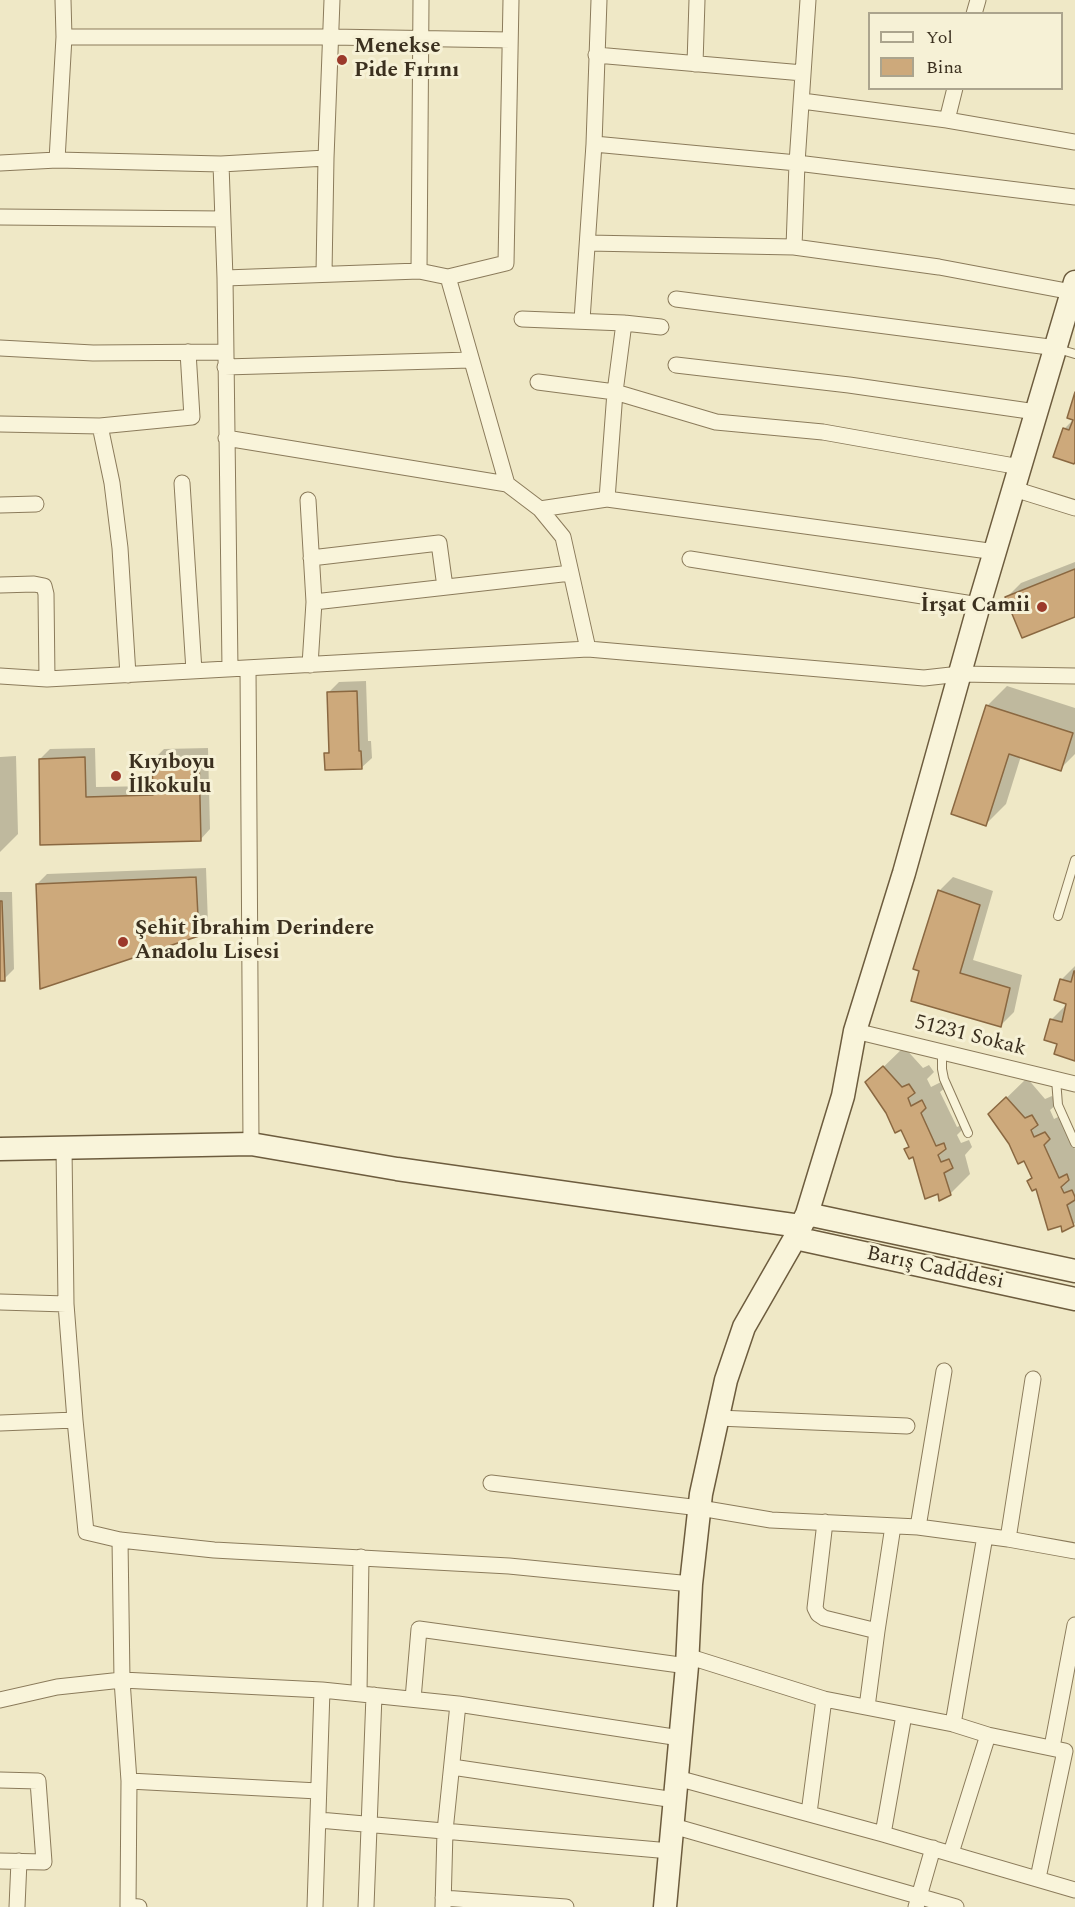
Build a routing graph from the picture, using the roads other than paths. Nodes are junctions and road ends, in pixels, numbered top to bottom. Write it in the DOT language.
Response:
graph roads {
  1 [pos="63,0"];
  2 [pos="333,0"];
  3 [pos="421,0"];
  4 [pos="511,0"];
  5 [pos="599,0"];
  6 [pos="697,0"];
  7 [pos="808,0"];
  8 [pos="64,37"];
  9 [pos="331,37"];
  10 [pos="420,39"];
  11 [pos="510,40"];
  12 [pos="596,55"];
  13 [pos="695,64"];
  14 [pos="803,73"];
  15 [pos="954,90"];
  16 [pos="802,101"];
  17 [pos="947,120"];
  18 [pos="1075,142"];
  19 [pos="594,144"];
  20 [pos="326,158"];
  21 [pos="57,160"];
  22 [pos="0,163"];
  23 [pos="797,163"];
  24 [pos="220,164"];
  25 [pos="1075,197"];
  26 [pos="0,217"];
  27 [pos="223,219"];
  28 [pos="588,243"];
  29 [pos="794,247"];
  30 [pos="419,271"];
  31 [pos="324,273"];
  32 [pos="448,277"];
  33 [pos="225,278"];
  34 [pos="1074,287"];
  35 [pos="676,298"];
  36 [pos="522,319"];
  37 [pos="582,320"];
  38 [pos="624,323"];
  39 [pos="661,327"];
  40 [pos="0,348"];
  41 [pos="1066,351"];
  42 [pos="189,352"];
  43 [pos="225,359"];
  44 [pos="470,360"];
  45 [pos="676,366"];
  46 [pos="538,382"];
  47 [pos="615,392"];
  48 [pos="1036,412"];
  49 [pos="0,424"];
  50 [pos="100,426"];
  51 [pos="226,438"];
  52 [pos="1017,478"];
  53 [pos="182,483"];
  54 [pos="507,484"];
  55 [pos="607,499"];
  56 [pos="308,500"];
  57 [pos="36,504"];
  58 [pos="0,505"];
  59 [pos="1075,508"];
  60 [pos="540,509"];
  61 [pos="996,552"];
  62 [pos="311,558"];
  63 [pos="690,559"];
  64 [pos="571,573"];
  65 [pos="0,585"];
  66 [pos="445,587"];
  67 [pos="314,602"];
  68 [pos="980,605"];
  69 [pos="588,649"];
  70 [pos="310,665"];
  71 [pos="248,668"];
  72 [pos="230,669"];
  73 [pos="194,671"];
  74 [pos="960,674"];
  75 [pos="128,675"];
  76 [pos="0,676"];
  77 [pos="1075,676"];
  78 [pos="47,679"];
  79 [pos="1075,860"];
  80 [pos="1058,916"];
  81 [pos="855,1031"];
  82 [pos="942,1051"];
  83 [pos="1056,1079"];
  84 [pos="1075,1084"];
  85 [pos="968,1133"];
  86 [pos="1075,1143"];
  87 [pos="251,1144"];
  88 [pos="64,1148"];
  89 [pos="0,1149"];
  90 [pos="801,1226"];
  91 [pos="1075,1271"];
  92 [pos="1075,1299"];
  93 [pos="0,1302"];
  94 [pos="66,1304"];
  95 [pos="944,1371"];
  96 [pos="1033,1379"];
  97 [pos="718,1418"];
  98 [pos="75,1420"];
  99 [pos="0,1422"];
  100 [pos="907,1426"];
  101 [pos="491,1484"];
  102 [pos="700,1508"];
  103 [pos="825,1522"];
  104 [pos="893,1526"];
  105 [pos="918,1527"];
  106 [pos="985,1536"];
  107 [pos="1008,1539"];
  108 [pos="120,1540"];
  109 [pos="1075,1551"];
  110 [pos="361,1557"];
  111 [pos="691,1584"];
  112 [pos="1075,1625"];
  113 [pos="877,1631"];
  114 [pos="687,1661"];
  115 [pos="122,1680"];
  116 [pos="322,1690"];
  117 [pos="366,1694"];
  118 [pos="413,1699"];
  119 [pos="824,1699"];
  120 [pos="0,1700"];
  121 [pos="458,1704"];
  122 [pos="867,1707"];
  123 [pos="904,1715"];
  124 [pos="953,1724"];
  125 [pos="988,1735"];
  126 [pos="680,1738"];
  127 [pos="1052,1747"];
  128 [pos="452,1767"];
  129 [pos="0,1780"];
  130 [pos="129,1781"];
  131 [pos="676,1789"];
  132 [pos="318,1791"];
  133 [pos="809,1813"];
  134 [pos="319,1820"];
  135 [pos="369,1824"];
  136 [pos="673,1826"];
  137 [pos="446,1831"];
  138 [pos="883,1834"];
  139 [pos="933,1848"];
  140 [pos="670,1851"];
  141 [pos="951,1853"];
  142 [pos="0,1861"];
  143 [pos="19,1861"];
  144 [pos="1038,1878"];
  145 [pos="1075,1890"];
  146 [pos="917,1901"];
  147 [pos="443,1902"];
  148 [pos="16,1907"];
  149 [pos="139,1907"];
  150 [pos="315,1907"];
  151 [pos="366,1907"];
  152 [pos="566,1907"];
  153 [pos="664,1907"];
  154 [pos="956,1907"];
  1 -- 8 [label="street"];
  2 -- 9 [label="street"];
  3 -- 10 [label="street"];
  4 -- 11 [label="street"];
  5 -- 12 [label="street"];
  6 -- 13 [label="street"];
  7 -- 14 [label="street"];
  8 -- 9 [label="street"];
  8 -- 21 [label="street"];
  9 -- 10 [label="street"];
  9 -- 20 [label="street"];
  10 -- 11 [label="street"];
  10 -- 30 [label="street"];
  11 -- 32 [label="street"];
  12 -- 13 [label="street"];
  12 -- 19 [label="street"];
  13 -- 14 [label="street"];
  14 -- 16 [label="street"];
  15 -- 17 [label="street"];
  16 -- 17 [label="street"];
  16 -- 23 [label="street"];
  17 -- 18 [label="street"];
  19 -- 23 [label="street"];
  19 -- 28 [label="street"];
  20 -- 24 [label="street"];
  20 -- 31 [label="street"];
  21 -- 22 [label="street"];
  21 -- 24 [label="street"];
  23 -- 25 [label="street"];
  23 -- 29 [label="street"];
  24 -- 27 [label="street"];
  26 -- 27 [label="street"];
  27 -- 33 [label="street"];
  28 -- 29 [label="street"];
  28 -- 37 [label="street"];
  29 -- 34 [label="street"];
  30 -- 31 [label="street"];
  30 -- 32 [label="street"];
  31 -- 33 [label="street"];
  32 -- 44 [label="street"];
  33 -- 43 [label="street"];
  34 -- 41 [label="main road"];
  35 -- 41 [label="street"];
  36 -- 37 [label="street"];
  37 -- 38 [label="street"];
  38 -- 39 [label="street"];
  38 -- 47 [label="street"];
  40 -- 42 [label="street"];
  41 -- 48 [label="main road"];
  42 -- 43 [label="street"];
  42 -- 50 [label="street"];
  43 -- 44 [label="street"];
  43 -- 51 [label="street"];
  44 -- 54 [label="street"];
  45 -- 48 [label="street"];
  46 -- 47 [label="street"];
  47 -- 52 [label="street"];
  47 -- 55 [label="street"];
  48 -- 52 [label="main road"];
  49 -- 50 [label="street"];
  50 -- 75 [label="street"];
  51 -- 54 [label="street"];
  51 -- 72 [label="street"];
  52 -- 59 [label="street"];
  52 -- 61 [label="main road"];
  53 -- 73 [label="street"];
  54 -- 60 [label="street"];
  55 -- 60 [label="street"];
  55 -- 61 [label="street"];
  56 -- 62 [label="street"];
  57 -- 58 [label="street"];
  60 -- 64 [label="street"];
  61 -- 68 [label="main road"];
  62 -- 66 [label="street"];
  62 -- 67 [label="street"];
  63 -- 68 [label="street"];
  64 -- 66 [label="street"];
  64 -- 69 [label="street"];
  65 -- 78 [label="street"];
  66 -- 67 [label="street"];
  67 -- 70 [label="street"];
  68 -- 74 [label="main road"];
  69 -- 70 [label="street"];
  69 -- 74 [label="street"];
  70 -- 71 [label="street"];
  71 -- 72 [label="street"];
  71 -- 87 [label="street"];
  72 -- 73 [label="street"];
  73 -- 75 [label="street"];
  74 -- 77 [label="street"];
  74 -- 81 [label="main road"];
  75 -- 78 [label="street"];
  76 -- 78 [label="street"];
  79 -- 80 [label="lane"];
  81 -- 82 [label="street, 51231 Sokak"];
  81 -- 90 [label="main road"];
  82 -- 83 [label="street, 51231 Sokak"];
  82 -- 85 [label="lane"];
  83 -- 84 [label="street, 51231 Sokak"];
  83 -- 86 [label="lane"];
  87 -- 88 [label="main road"];
  87 -- 90 [label="main road"];
  88 -- 89 [label="main road"];
  88 -- 94 [label="street"];
  90 -- 91 [label="main road, Barış Cadddesi"];
  90 -- 92 [label="main road, Barış Cadddesi"];
  90 -- 97 [label="main road"];
  93 -- 94 [label="street"];
  94 -- 98 [label="street"];
  95 -- 105 [label="street"];
  96 -- 107 [label="street"];
  97 -- 100 [label="street"];
  97 -- 102 [label="main road"];
  98 -- 99 [label="street"];
  98 -- 108 [label="street"];
  101 -- 102 [label="street"];
  102 -- 103 [label="street"];
  102 -- 111 [label="main road"];
  103 -- 104 [label="street"];
  103 -- 113 [label="street"];
  104 -- 105 [label="street"];
  104 -- 113 [label="street"];
  105 -- 106 [label="street"];
  106 -- 107 [label="street"];
  106 -- 124 [label="street"];
  107 -- 109 [label="street"];
  108 -- 110 [label="street"];
  108 -- 115 [label="street"];
  110 -- 111 [label="street"];
  110 -- 117 [label="street"];
  111 -- 114 [label="main road"];
  112 -- 127 [label="street"];
  113 -- 122 [label="street"];
  114 -- 118 [label="street"];
  114 -- 119 [label="street"];
  114 -- 126 [label="main road"];
  115 -- 116 [label="street"];
  115 -- 120 [label="street"];
  115 -- 130 [label="street"];
  116 -- 117 [label="street"];
  116 -- 132 [label="street"];
  117 -- 118 [label="street"];
  117 -- 135 [label="street"];
  118 -- 121 [label="street"];
  119 -- 122 [label="street"];
  119 -- 133 [label="street"];
  121 -- 126 [label="street"];
  121 -- 128 [label="street"];
  122 -- 123 [label="street"];
  123 -- 124 [label="street"];
  123 -- 138 [label="street"];
  124 -- 125 [label="street"];
  125 -- 127 [label="street"];
  125 -- 141 [label="street"];
  126 -- 131 [label="main road"];
  127 -- 144 [label="street"];
  128 -- 131 [label="street"];
  128 -- 137 [label="street"];
  129 -- 143 [label="street"];
  130 -- 132 [label="street"];
  130 -- 149 [label="street"];
  131 -- 133 [label="street"];
  131 -- 136 [label="main road"];
  132 -- 134 [label="street"];
  133 -- 138 [label="street"];
  134 -- 135 [label="street"];
  134 -- 150 [label="street"];
  135 -- 137 [label="street"];
  135 -- 151 [label="street"];
  136 -- 140 [label="main road"];
  136 -- 146 [label="street"];
  137 -- 140 [label="street"];
  137 -- 147 [label="street"];
  138 -- 139 [label="street"];
  139 -- 141 [label="street"];
  139 -- 146 [label="street"];
  140 -- 153 [label="main road"];
  141 -- 144 [label="street"];
  142 -- 143 [label="street"];
  143 -- 148 [label="street"];
  144 -- 145 [label="street"];
  146 -- 154 [label="street"];
  147 -- 152 [label="street"];
}
